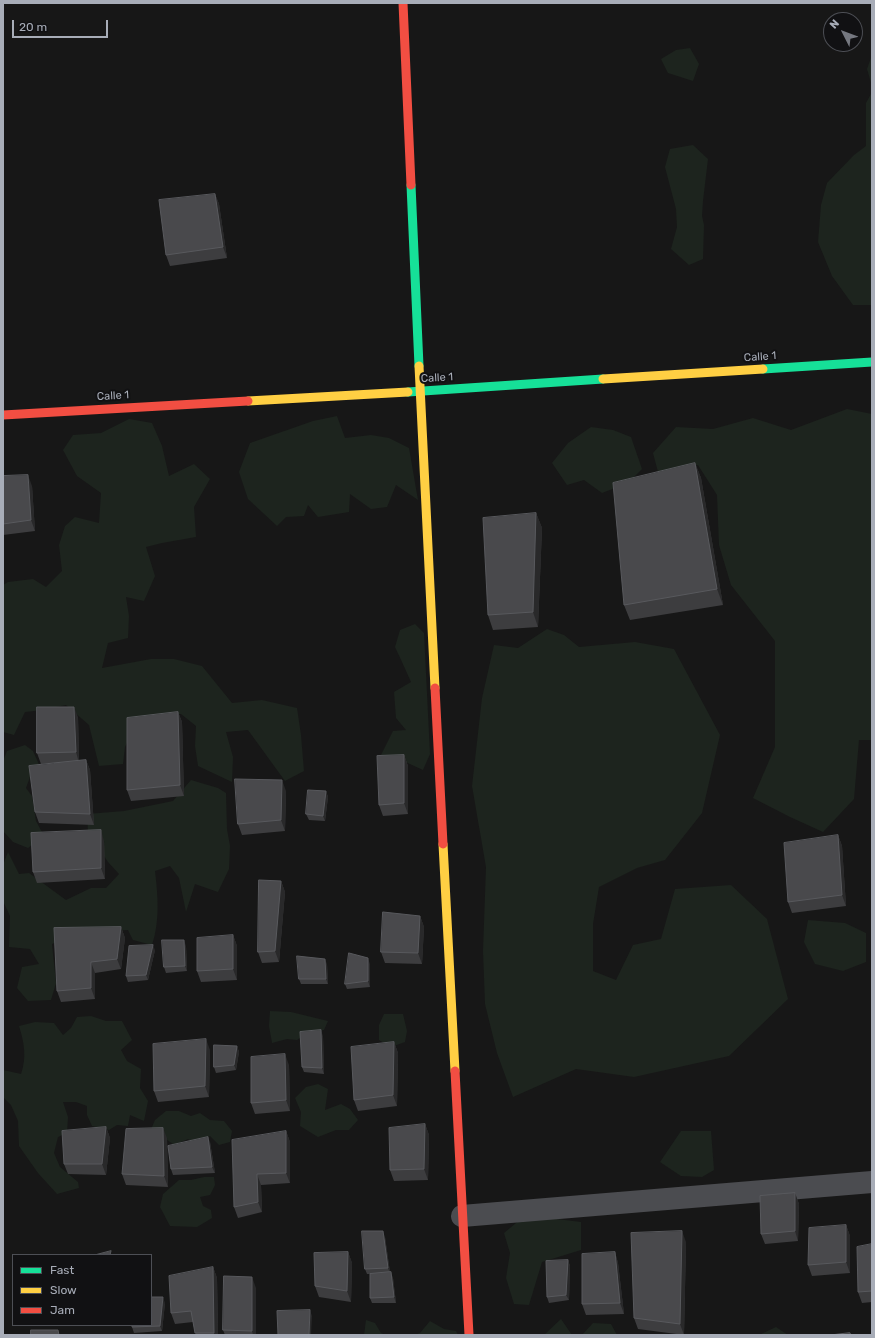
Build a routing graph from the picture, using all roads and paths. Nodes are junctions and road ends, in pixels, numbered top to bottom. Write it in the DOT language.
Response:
graph roads {
  1 [pos="404,3"];
  2 [pos="872,362"];
  3 [pos="420,391"];
  4 [pos="3,414"];
  5 [pos="872,1182"];
  6 [pos="462,1216"];
  7 [pos="468,1335"];
  1 -- 3 [label="street"];
  2 -- 3 [label="street, Calle 1"];
  3 -- 4 [label="street, Calle 1"];
  3 -- 6 [label="street"];
  5 -- 6 [label="street"];
  6 -- 7 [label="street"];
}
